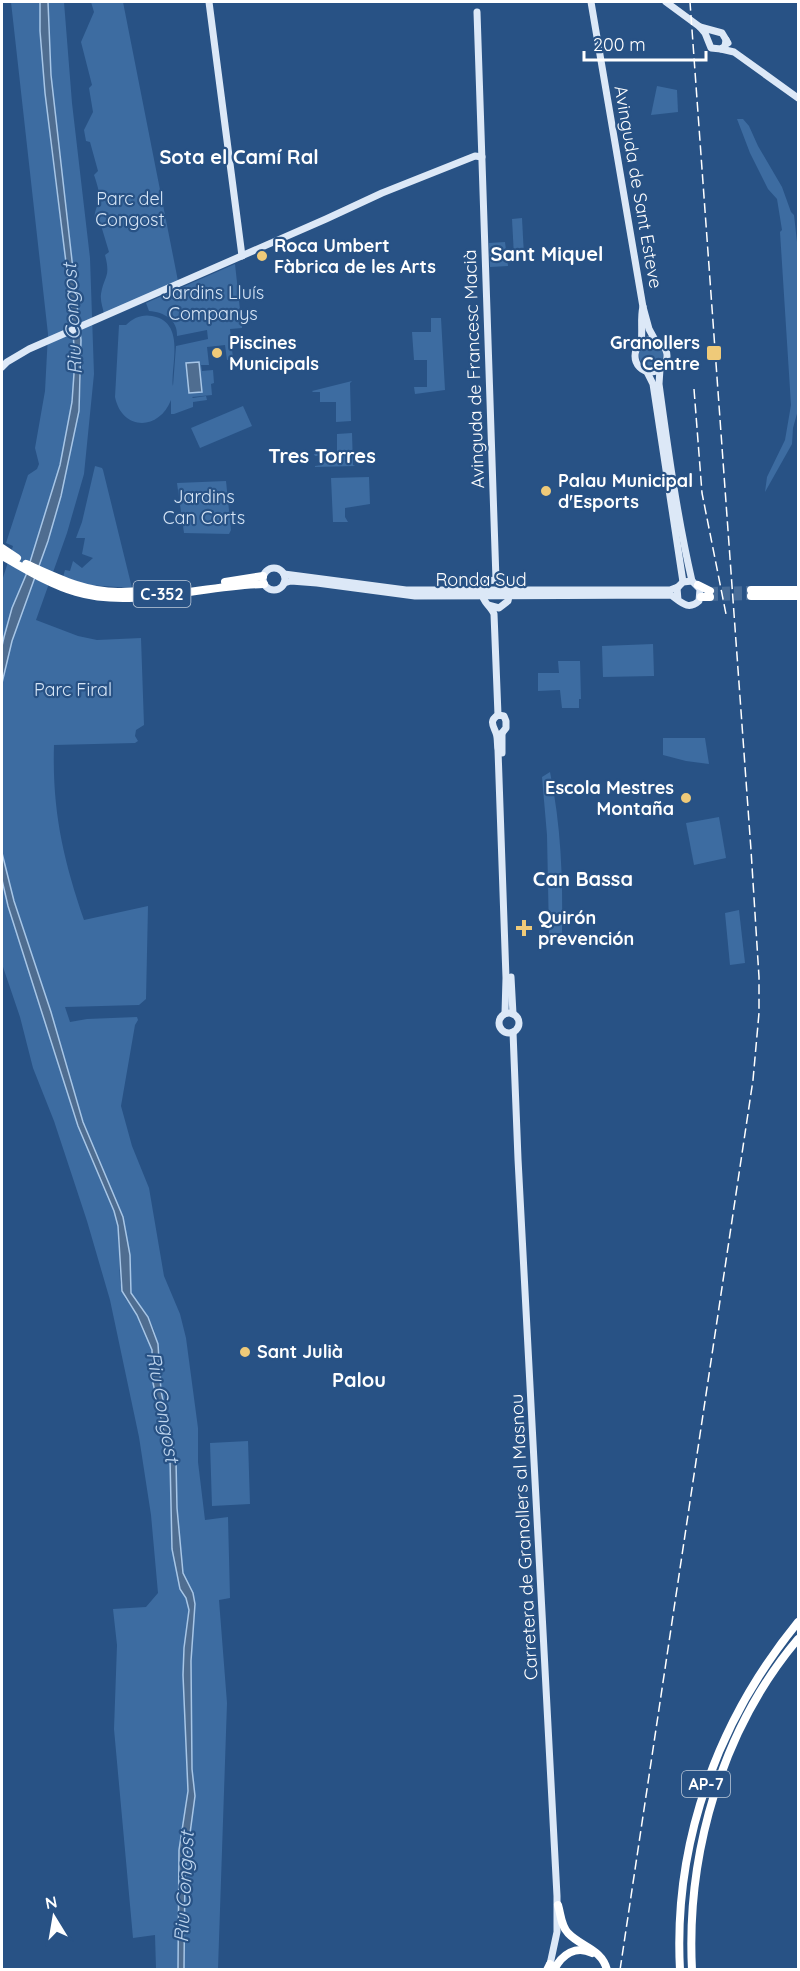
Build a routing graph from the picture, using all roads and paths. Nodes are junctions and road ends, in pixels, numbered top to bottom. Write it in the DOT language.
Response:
graph roads {
  1 [pos="209,2"];
  2 [pos="591,2"];
  3 [pos="666,2"];
  4 [pos="477,12"];
  5 [pos="698,26"];
  6 [pos="714,31"];
  7 [pos="708,38"];
  8 [pos="726,40"];
  9 [pos="721,49"];
  10 [pos="734,52"];
  11 [pos="798,98"];
  12 [pos="482,156"];
  13 [pos="242,255"];
  14 [pos="643,307"];
  15 [pos="655,340"];
  16 [pos="641,343"];
  17 [pos="2,367"];
  18 [pos="660,369"];
  19 [pos="647,372"];
  20 [pos="2,550"];
  21 [pos="2,558"];
  22 [pos="22,565"];
  23 [pos="284,574"];
  24 [pos="496,579"];
  25 [pos="263,580"];
  26 [pos="284,583"];
  27 [pos="695,583"];
  28 [pos="680,585"];
  29 [pos="74,589"];
  30 [pos="795,589"];
  31 [pos="482,594"];
  32 [pos="510,594"];
  33 [pos="707,595"];
  34 [pos="798,596"];
  35 [pos="678,600"];
  36 [pos="101,601"];
  37 [pos="488,605"];
  38 [pos="499,608"];
  39 [pos="500,715"];
  40 [pos="499,732"];
  41 [pos="509,1014"];
  42 [pos="510,1032"];
  43 [pos="798,1622"];
  44 [pos="798,1639"];
  45 [pos="558,1905"];
  46 [pos="550,1968"];
  47 [pos="607,1968"];
  48 [pos="680,1970"];
  49 [pos="692,1970"];
  1 -- 13 [label="street"];
  2 -- 14 [label="street, Avinguda de Sant Esteve"];
  3 -- 5 [label="street"];
  4 -- 12 [label="street, Avinguda de Francesc Macià"];
  5 -- 6 [label="street"];
  5 -- 7 [label="street"];
  6 -- 7 [label="street"];
  6 -- 8 [label="street"];
  7 -- 9 [label="street"];
  8 -- 9 [label="street"];
  8 -- 10 [label="street"];
  9 -- 10 [label="street"];
  10 -- 11 [label="street"];
  12 -- 13 [label="street"];
  12 -- 24 [label="street, Avinguda de Francesc Macià"];
  13 -- 17 [label="street"];
  14 -- 15 [label="street, Avinguda de Sant Esteve"];
  14 -- 16 [label="street, Avinguda de Sant Esteve"];
  15 -- 16 [label="street"];
  15 -- 18 [label="street"];
  16 -- 19 [label="street"];
  18 -- 19 [label="street"];
  18 -- 27 [label="street"];
  19 -- 28 [label="street"];
  20 -- 22 [label="highway"];
  21 -- 22 [label="highway"];
  22 -- 29 [label="highway, C-352"];
  23 -- 25 [label="street, C-352"];
  23 -- 26 [label="street"];
  23 -- 31 [label="street, Ronda Sud / C-352"];
  24 -- 31 [label="street"];
  24 -- 32 [label="street"];
  25 -- 26 [label="street, C-352"];
  25 -- 29 [label="highway, C-352"];
  25 -- 29 [label="highway, C-352"];
  26 -- 31 [label="street, Ronda Sud / C-352"];
  27 -- 28 [label="street, C-352"];
  27 -- 33 [label="highway, C-352"];
  28 -- 32 [label="street, Ronda Sud / C-352"];
  28 -- 35 [label="street"];
  29 -- 36 [label="highway"];
  30 -- 34 [label="highway"];
  31 -- 32 [label="street, Ronda Sud / C-352"];
  31 -- 37 [label="street"];
  32 -- 35 [label="street, Ronda Sud / C-352"];
  32 -- 38 [label="street"];
  33 -- 35 [label="street, C-352"];
  37 -- 38 [label="street"];
  37 -- 39 [label="street"];
  38 -- 39 [label="street"];
  39 -- 40 [label="street"];
  39 -- 40 [label="street"];
  40 -- 41 [label="street"];
  41 -- 42 [label="street"];
  41 -- 42 [label="street"];
  42 -- 45 [label="street, Carretera de Granollers al Masnou"];
  43 -- 48 [label="highway, AP-7"];
  44 -- 49 [label="highway, AP-7"];
  45 -- 46 [label="street, Carretera de Granollers al Masnou"];
  45 -- 47 [label="highway"];
  46 -- 47 [label="highway"];
}
